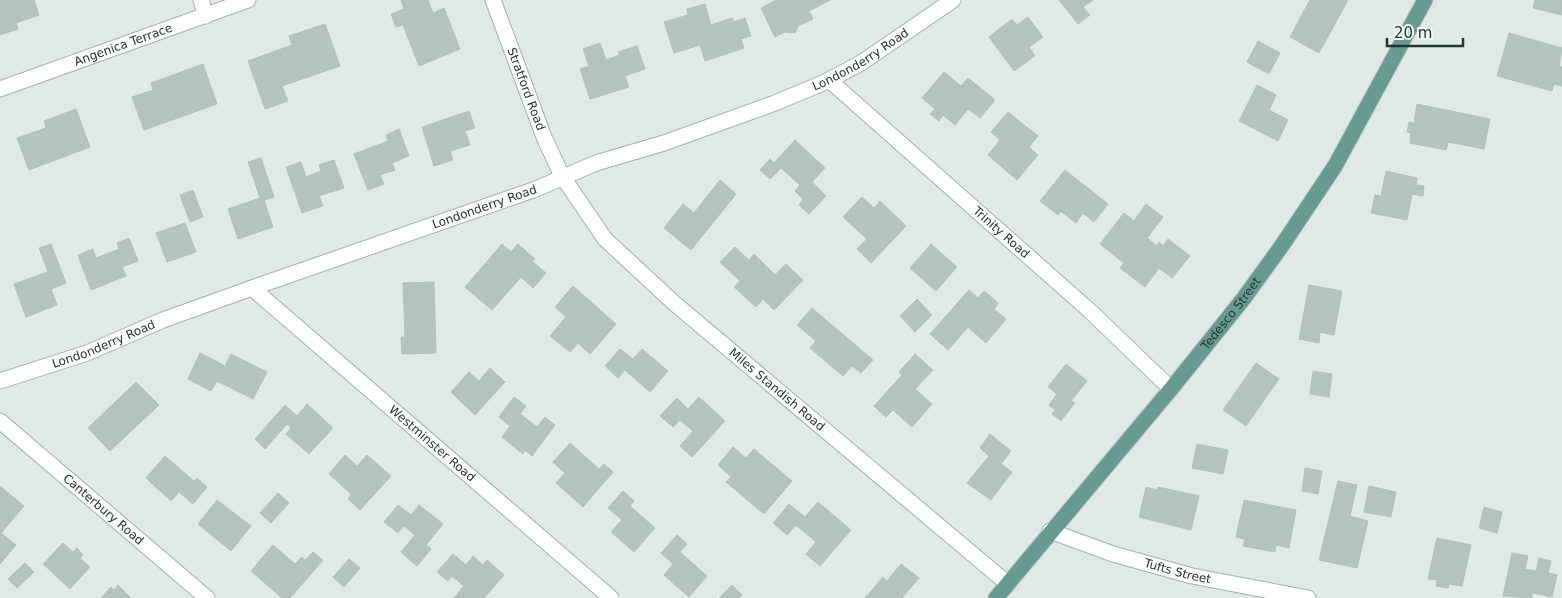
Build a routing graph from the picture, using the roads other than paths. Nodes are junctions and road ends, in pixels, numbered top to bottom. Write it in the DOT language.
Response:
graph roads {
  1 [pos="201,0"];
  2 [pos="248,0"];
  3 [pos="493,0"];
  4 [pos="953,0"];
  5 [pos="1425,0"];
  6 [pos="206,16"];
  7 [pos="829,80"];
  8 [pos="0,89"];
  9 [pos="563,178"];
  10 [pos="252,288"];
  11 [pos="0,381"];
  12 [pos="1170,389"];
  13 [pos="0,421"];
  14 [pos="1050,531"];
  15 [pos="1008,584"];
  16 [pos="207,598"];
  17 [pos="611,598"];
  18 [pos="996,598"];
  19 [pos="1308,598"];
  1 -- 6 [label="street"];
  2 -- 6 [label="street, Angenica Terrace"];
  3 -- 9 [label="street, Stratford Road"];
  4 -- 7 [label="street, Londonderry Road"];
  5 -- 12 [label="main road, Tedesco Street"];
  6 -- 8 [label="street, Angenica Terrace"];
  7 -- 9 [label="street, Londonderry Road"];
  7 -- 12 [label="street, Trinity Road"];
  9 -- 10 [label="street, Londonderry Road"];
  9 -- 15 [label="street, Miles Standish Road"];
  10 -- 11 [label="street, Londonderry Road"];
  10 -- 17 [label="street, Westminster Road"];
  12 -- 14 [label="main road, Tedesco Street"];
  13 -- 16 [label="street, Canterbury Road"];
  14 -- 15 [label="main road, Tedesco Street"];
  14 -- 19 [label="street, Tufts Street"];
  15 -- 18 [label="main road, Tedesco Street"];
}
